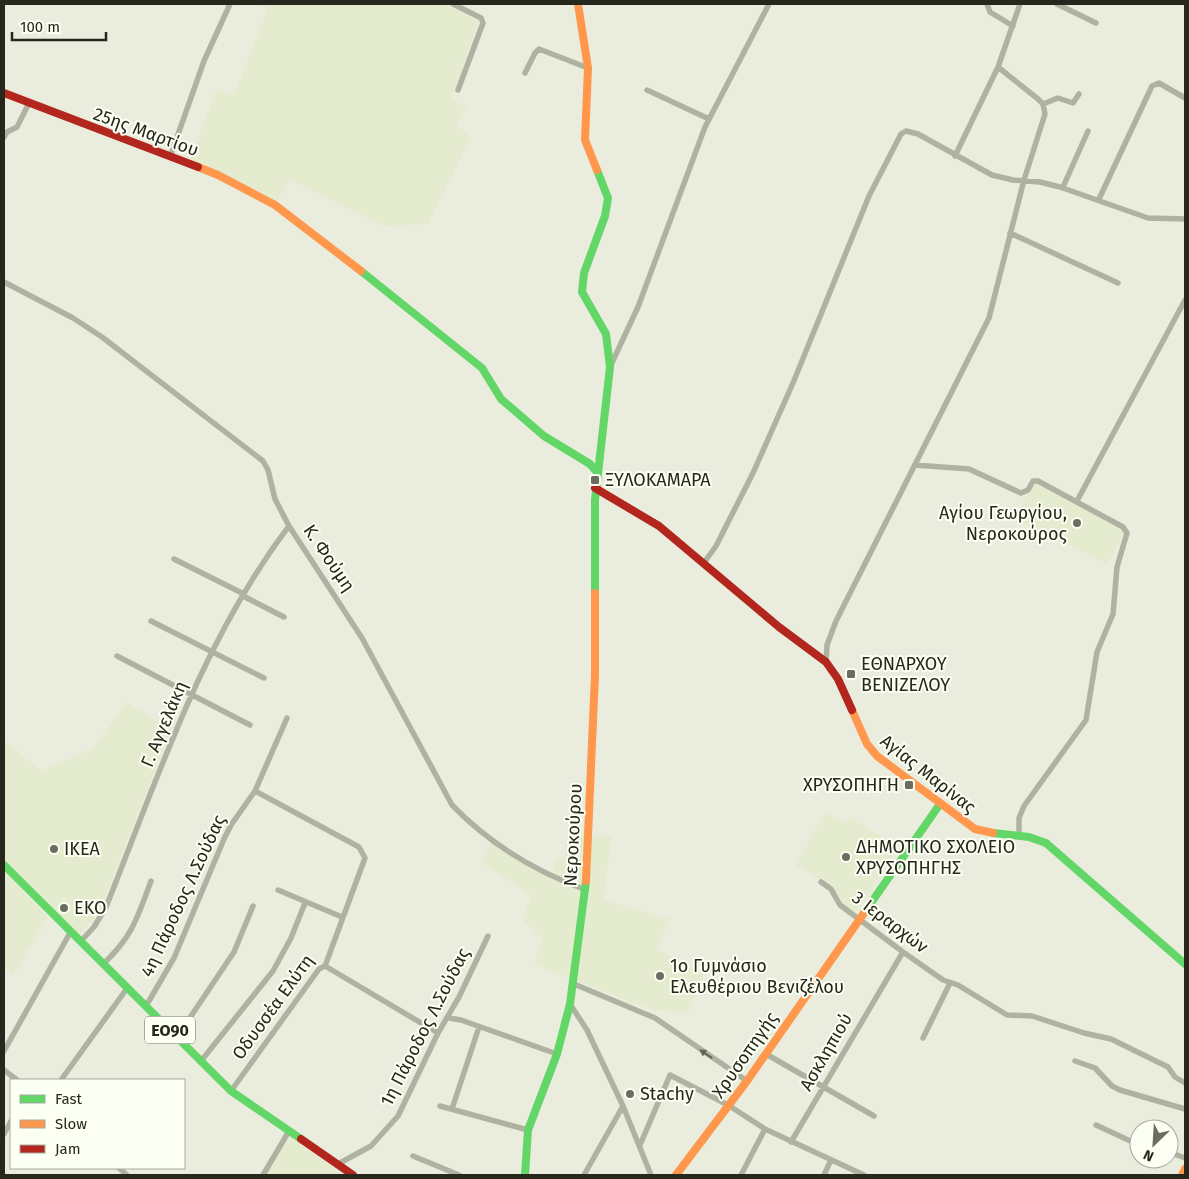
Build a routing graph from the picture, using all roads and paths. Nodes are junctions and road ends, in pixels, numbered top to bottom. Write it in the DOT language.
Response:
graph roads {
  1 [pos="230,4"];
  2 [pos="453,4"];
  3 [pos="578,4"];
  4 [pos="770,4"];
  5 [pos="987,4"];
  6 [pos="1020,4"];
  7 [pos="1057,4"];
  8 [pos="1096,23"];
  9 [pos="1013,26"];
  10 [pos="998,67"];
  11 [pos="588,68"];
  12 [pos="525,74"];
  13 [pos="458,90"];
  14 [pos="647,90"];
  15 [pos="4,94"];
  16 [pos="1079,94"];
  17 [pos="1185,98"];
  18 [pos="29,104"];
  19 [pos="1043,104"];
  20 [pos="709,119"];
  21 [pos="1088,131"];
  22 [pos="4,137"];
  23 [pos="955,156"];
  24 [pos="170,157"];
  25 [pos="1024,180"];
  26 [pos="1062,187"];
  27 [pos="1099,199"];
  28 [pos="1185,219"];
  29 [pos="1010,233"];
  30 [pos="4,282"];
  31 [pos="1118,283"];
  32 [pos="1185,300"];
  33 [pos="610,367"];
  34 [pos="915,465"];
  35 [pos="597,472"];
  36 [pos="595,488"];
  37 [pos="1076,501"];
  38 [pos="289,526"];
  39 [pos="174,559"];
  40 [pos="703,564"];
  41 [pos="243,595"];
  42 [pos="284,618"];
  43 [pos="151,622"];
  44 [pos="212,654"];
  45 [pos="118,656"];
  46 [pos="826,662"];
  47 [pos="264,678"];
  48 [pos="192,694"];
  49 [pos="287,718"];
  50 [pos="250,725"];
  51 [pos="255,790"];
  52 [pos="940,804"];
  53 [pos="1019,834"];
  54 [pos="4,865"];
  55 [pos="151,880"];
  56 [pos="821,882"];
  57 [pos="278,890"];
  58 [pos="586,890"];
  59 [pos="305,903"];
  60 [pos="253,906"];
  61 [pos="342,917"];
  62 [pos="858,918"];
  63 [pos="71,931"];
  64 [pos="488,936"];
  65 [pos="81,941"];
  66 [pos="903,952"];
  67 [pos="104,964"];
  68 [pos="1185,964"];
  69 [pos="325,966"];
  70 [pos="948,983"];
  71 [pos="574,984"];
  72 [pos="128,987"];
  73 [pos="570,1004"];
  74 [pos="146,1006"];
  75 [pos="449,1018"];
  76 [pos="479,1027"];
  77 [pos="438,1033"];
  78 [pos="177,1037"];
  79 [pos="923,1038"];
  80 [pos="4,1051"];
  81 [pos="557,1054"];
  82 [pos="766,1054"];
  83 [pos="200,1061"];
  84 [pos="1075,1061"];
  85 [pos="4,1070"];
  86 [pos="16,1079"];
  87 [pos="62,1079"];
  88 [pos="747,1081"];
  89 [pos="1185,1082"];
  90 [pos="824,1087"];
  91 [pos="231,1091"];
  92 [pos="728,1105"];
  93 [pos="440,1106"];
  94 [pos="623,1106"];
  95 [pos="1185,1108"];
  96 [pos="452,1109"];
  97 [pos="874,1116"];
  98 [pos="10,1123"];
  99 [pos="1096,1125"];
  100 [pos="528,1130"];
  101 [pos="765,1130"];
  102 [pos="290,1131"];
  103 [pos="4,1134"];
  104 [pos="1129,1140"];
  105 [pos="791,1142"];
  106 [pos="640,1145"];
  107 [pos="413,1156"];
  108 [pos="831,1160"];
  109 [pos="338,1164"];
  110 [pos="1185,1169"];
  111 [pos="263,1175"];
  112 [pos="353,1175"];
  113 [pos="459,1175"];
  114 [pos="526,1175"];
  115 [pos="584,1175"];
  116 [pos="651,1175"];
  117 [pos="676,1175"];
  118 [pos="741,1175"];
  119 [pos="824,1175"];
  120 [pos="864,1175"];
  121 [pos="1182,1175"];
  1 -- 24 [label="street"];
  2 -- 13 [label="street"];
  3 -- 11 [label="main road, Νεροκούρου"];
  4 -- 20 [label="street"];
  5 -- 9 [label="street"];
  6 -- 9 [label="street"];
  7 -- 8 [label="street"];
  9 -- 10 [label="street"];
  10 -- 19 [label="street"];
  10 -- 23 [label="street"];
  11 -- 12 [label="street"];
  11 -- 33 [label="main road, Νεροκούρου"];
  14 -- 20 [label="street"];
  15 -- 18 [label="main road, 25ης Μαρτίου"];
  16 -- 19 [label="street"];
  17 -- 27 [label="street"];
  18 -- 22 [label="street"];
  18 -- 24 [label="main road, 25ης Μαρτίου"];
  19 -- 25 [label="street"];
  20 -- 33 [label="street"];
  21 -- 26 [label="street"];
  23 -- 25 [label="street"];
  23 -- 40 [label="street"];
  24 -- 35 [label="main road, 25ης Μαρτίου"];
  25 -- 26 [label="street"];
  25 -- 29 [label="street"];
  26 -- 27 [label="street"];
  27 -- 28 [label="street"];
  29 -- 31 [label="street"];
  29 -- 34 [label="street"];
  30 -- 38 [label="street, Κ. Φούμη"];
  32 -- 37 [label="street"];
  33 -- 35 [label="main road, Νεροκούρου"];
  34 -- 37 [label="street"];
  34 -- 46 [label="street"];
  35 -- 36 [label="main road, Νεροκούρου"];
  36 -- 40 [label="main road, Αγίας Μαρίνας"];
  36 -- 58 [label="main road, Νεροκούρου"];
  37 -- 53 [label="street"];
  38 -- 41 [label="street, Γ. Αγγελάκη"];
  38 -- 58 [label="street, Κ. Φούμη"];
  39 -- 41 [label="street"];
  40 -- 46 [label="main road, Αγίας Μαρίνας"];
  41 -- 42 [label="street"];
  41 -- 44 [label="street, Γ. Αγγελάκη"];
  43 -- 44 [label="street"];
  44 -- 47 [label="street"];
  44 -- 48 [label="street, Γ. Αγγελάκη"];
  45 -- 48 [label="street"];
  46 -- 52 [label="main road, Αγίας Μαρίνας"];
  48 -- 50 [label="street"];
  48 -- 65 [label="street, Γ. Αγγελάκη"];
  49 -- 51 [label="street, 4η Πάροδος Λ.Σούδας"];
  51 -- 61 [label="street, Οδυσσέα Ελύτη"];
  51 -- 74 [label="street, 4η Πάροδος Λ.Σούδας"];
  52 -- 53 [label="main road, Αγίας Μαρίνας"];
  52 -- 62 [label="main road, Χρυσοπηγής"];
  53 -- 68 [label="main road, Αγίας Μαρίνας"];
  54 -- 63 [label="main road, ΕΟ90"];
  55 -- 67 [label="street"];
  56 -- 62 [label="street, 3 Ιεραρχών"];
  57 -- 59 [label="street"];
  58 -- 71 [label="main road, Νεροκούρου"];
  59 -- 61 [label="street"];
  59 -- 83 [label="street"];
  60 -- 78 [label="street"];
  61 -- 69 [label="street, Οδυσσέα Ελύτη"];
  62 -- 66 [label="street, 3 Ιεραρχών"];
  62 -- 82 [label="main road, Χρυσοπηγής"];
  63 -- 65 [label="main road, ΕΟ90"];
  63 -- 80 [label="street"];
  64 -- 75 [label="street, 1η Πάροδος Λ.Σούδας"];
  65 -- 67 [label="main road, ΕΟ90"];
  66 -- 70 [label="street, 3 Ιεραρχών"];
  66 -- 90 [label="street, Ασκληπιού"];
  67 -- 72 [label="main road, ΕΟ90"];
  69 -- 77 [label="street"];
  69 -- 91 [label="street, Οδυσσέα Ελύτη"];
  70 -- 79 [label="street"];
  70 -- 89 [label="street, 3 Ιεραρχών"];
  71 -- 73 [label="main road, Νεροκούρου"];
  88 -- 71 [label="street, one-way"];
  72 -- 74 [label="main road, ΕΟ90"];
  72 -- 87 [label="street"];
  73 -- 81 [label="main road, Νεροκούρου"];
  73 -- 94 [label="street"];
  74 -- 78 [label="main road, ΕΟ90"];
  75 -- 76 [label="street"];
  75 -- 77 [label="street, 1η Πάροδος Λ.Σούδας"];
  76 -- 81 [label="street"];
  76 -- 96 [label="street"];
  77 -- 109 [label="street, 1η Πάροδος Λ.Σούδας"];
  78 -- 83 [label="main road, ΕΟ90"];
  81 -- 100 [label="main road, Νεροκούρου"];
  82 -- 88 [label="main road, Χρυσοπηγής"];
  82 -- 90 [label="street"];
  83 -- 91 [label="main road, ΕΟ90"];
  84 -- 95 [label="street"];
  85 -- 86 [label="street"];
  88 -- 92 [label="main road, Χρυσοπηγής"];
  90 -- 97 [label="street"];
  90 -- 105 [label="street, Ασκληπιού"];
  91 -- 102 [label="main road, ΕΟ90"];
  92 -- 101 [label="street"];
  92 -- 106 [label="street"];
  92 -- 117 [label="main road, Χρυσοπηγής"];
  93 -- 96 [label="street"];
  94 -- 106 [label="street"];
  94 -- 115 [label="street"];
  96 -- 100 [label="street"];
  98 -- 103 [label="street"];
  99 -- 104 [label="street"];
  100 -- 114 [label="main road, Νεροκούρου"];
  101 -- 105 [label="street"];
  101 -- 118 [label="street"];
  102 -- 109 [label="main road, ΕΟ90"];
  102 -- 111 [label="street"];
  105 -- 108 [label="street"];
  106 -- 116 [label="street"];
  107 -- 113 [label="street"];
  108 -- 119 [label="street"];
  108 -- 120 [label="street"];
  109 -- 112 [label="main road, ΕΟ90"];
  110 -- 121 [label="main road"];
}
